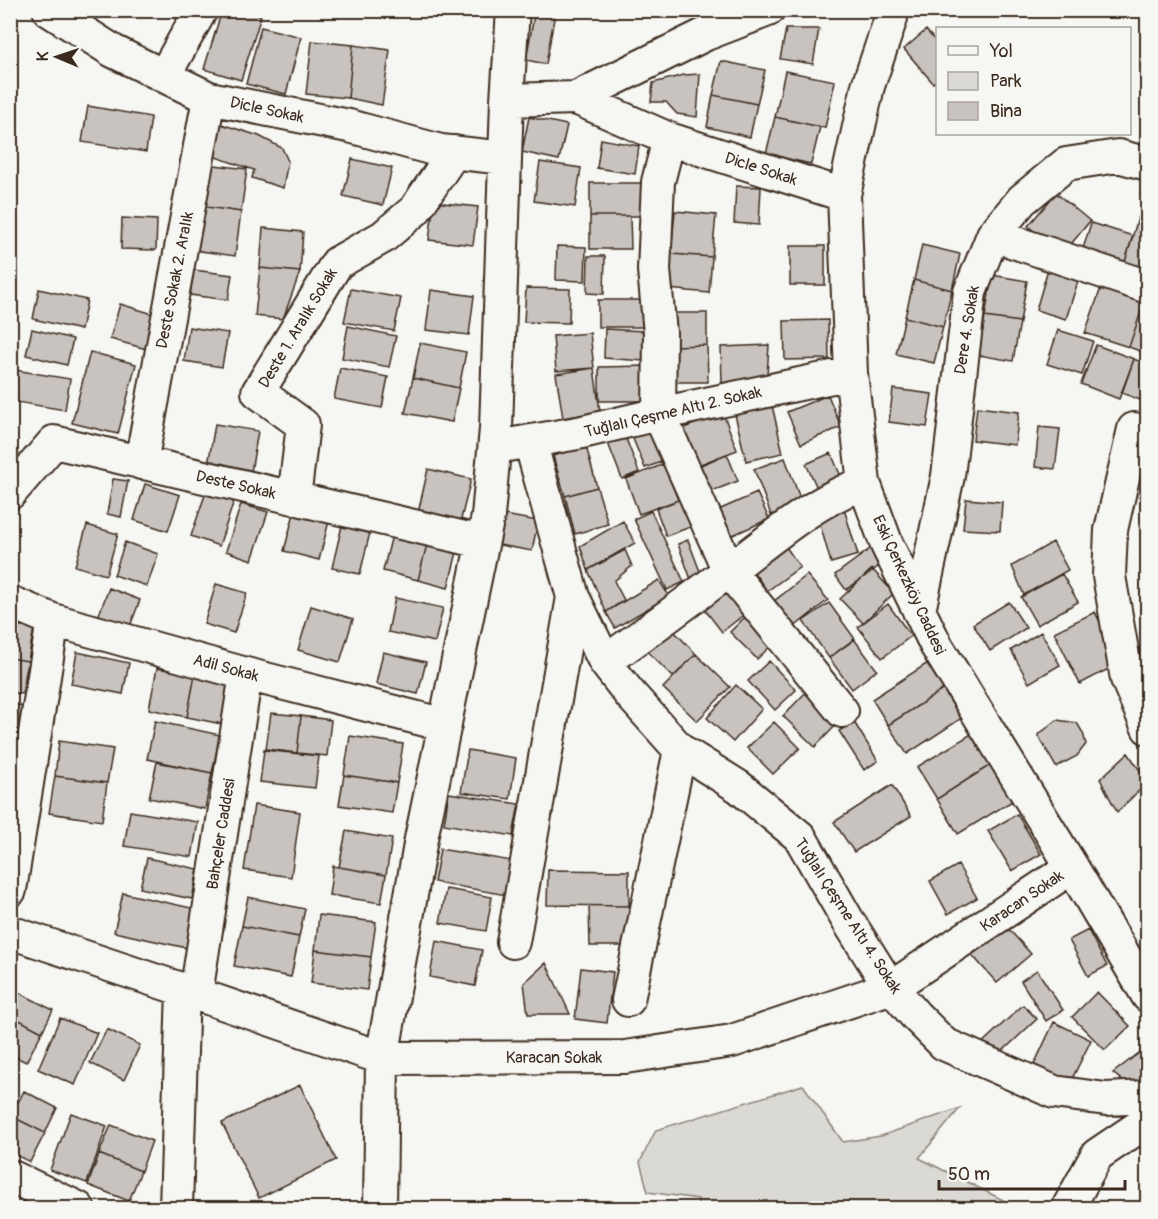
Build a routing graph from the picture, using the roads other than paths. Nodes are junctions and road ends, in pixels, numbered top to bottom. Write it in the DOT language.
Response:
graph roads {
  1 [pos="49,10"];
  2 [pos="201,10"];
  3 [pos="513,10"];
  4 [pos="768,10"];
  5 [pos="892,13"];
  6 [pos="164,76"];
  7 [pos="209,98"];
  8 [pos="576,98"];
  9 [pos="507,100"];
  10 [pos="669,139"];
  11 [pos="454,152"];
  12 [pos="504,158"];
  13 [pos="1148,164"];
  14 [pos="844,195"];
  15 [pos="993,235"];
  16 [pos="1148,287"];
  17 [pos="851,373"];
  18 [pos="659,414"];
  19 [pos="1141,431"];
  20 [pos="530,441"];
  21 [pos="494,447"];
  22 [pos="141,463"];
  23 [pos="864,483"];
  24 [pos="10,493"];
  25 [pos="294,498"];
  26 [pos="482,542"];
  27 [pos="729,571"];
  28 [pos="573,597"];
  29 [pos="10,602"];
  30 [pos="919,611"];
  31 [pos="53,620"];
  32 [pos="1133,637"];
  33 [pos="605,662"];
  34 [pos="246,674"];
  35 [pos="842,711"];
  36 [pos="445,725"];
  37 [pos="1148,728"];
  38 [pos="680,750"];
  39 [pos="1072,867"];
  40 [pos="10,890"];
  41 [pos="10,932"];
  42 [pos="513,942"];
  43 [pos="892,987"];
  44 [pos="190,991"];
  45 [pos="1148,996"];
  46 [pos="628,1000"];
  47 [pos="382,1058"];
  48 [pos="1148,1097"];
  49 [pos="1148,1126"];
  50 [pos="10,1176"];
  51 [pos="78,1209"];
  52 [pos="176,1209"];
  53 [pos="380,1209"];
  54 [pos="1068,1209"];
  1 -- 6 [label="street, Dicle Sokak"];
  2 -- 6 [label="street"];
  3 -- 9 [label="street"];
  4 -- 8 [label="street"];
  5 -- 14 [label="street, Eski Çerkezköy Caddesi"];
  6 -- 7 [label="street, Dicle Sokak"];
  7 -- 11 [label="street, Dicle Sokak"];
  7 -- 22 [label="street, Deste Sokak 2. Aralık"];
  8 -- 9 [label="street, Dicle Sokak"];
  8 -- 10 [label="street, Dicle Sokak"];
  9 -- 12 [label="street"];
  10 -- 14 [label="street, Dicle Sokak"];
  10 -- 18 [label="street"];
  11 -- 12 [label="street, Dicle Sokak"];
  11 -- 25 [label="street, Deste 1. Aralık Sokak"];
  12 -- 21 [label="street"];
  13 -- 15 [label="street, Dere 4. Sokak"];
  14 -- 17 [label="street, Eski Çerkezköy Caddesi"];
  15 -- 16 [label="street"];
  15 -- 30 [label="street, Dere 4. Sokak"];
  17 -- 18 [label="street, Tuğlalı Çeşme Altı 2. Sokak"];
  17 -- 23 [label="street, Eski Çerkezköy Caddesi"];
  18 -- 20 [label="street, Tuğlalı Çeşme Altı 2. Sokak"];
  18 -- 27 [label="street"];
  19 -- 32 [label="street"];
  20 -- 21 [label="street, Tuğlalı Çeşme Altı 2. Sokak"];
  20 -- 28 [label="street, Tuğlalı Çeşme Altı 4. Sokak"];
  21 -- 26 [label="street"];
  22 -- 24 [label="street, Deste Sokak"];
  22 -- 25 [label="street, Deste Sokak"];
  23 -- 27 [label="street"];
  23 -- 30 [label="street, Eski Çerkezköy Caddesi"];
  25 -- 26 [label="street, Deste Sokak"];
  26 -- 36 [label="street"];
  27 -- 33 [label="street"];
  27 -- 35 [label="street"];
  28 -- 33 [label="street, Tuğlalı Çeşme Altı 4. Sokak"];
  28 -- 42 [label="street"];
  29 -- 31 [label="street, Adil Sokak"];
  30 -- 39 [label="street, Eski Çerkezköy Caddesi"];
  31 -- 34 [label="street, Adil Sokak"];
  31 -- 40 [label="street"];
  32 -- 37 [label="street"];
  33 -- 38 [label="street, Tuğlalı Çeşme Altı 4. Sokak"];
  34 -- 36 [label="street, Adil Sokak"];
  34 -- 44 [label="street, Bahçeler Caddesi"];
  36 -- 47 [label="street"];
  38 -- 43 [label="street, Tuğlalı Çeşme Altı 4. Sokak"];
  38 -- 46 [label="street"];
  39 -- 43 [label="street, Karacan Sokak"];
  39 -- 45 [label="street, Eski Çerkezköy Caddesi"];
  41 -- 44 [label="street, Karacan Sokak"];
  43 -- 47 [label="street, Karacan Sokak"];
  43 -- 48 [label="street, Tuğlalı Çeşme Altı 4. Sokak"];
  44 -- 47 [label="street, Karacan Sokak"];
  44 -- 52 [label="street, Bahçeler Caddesi"];
  47 -- 53 [label="street"];
  49 -- 54 [label="street"];
  50 -- 51 [label="street"];
}
